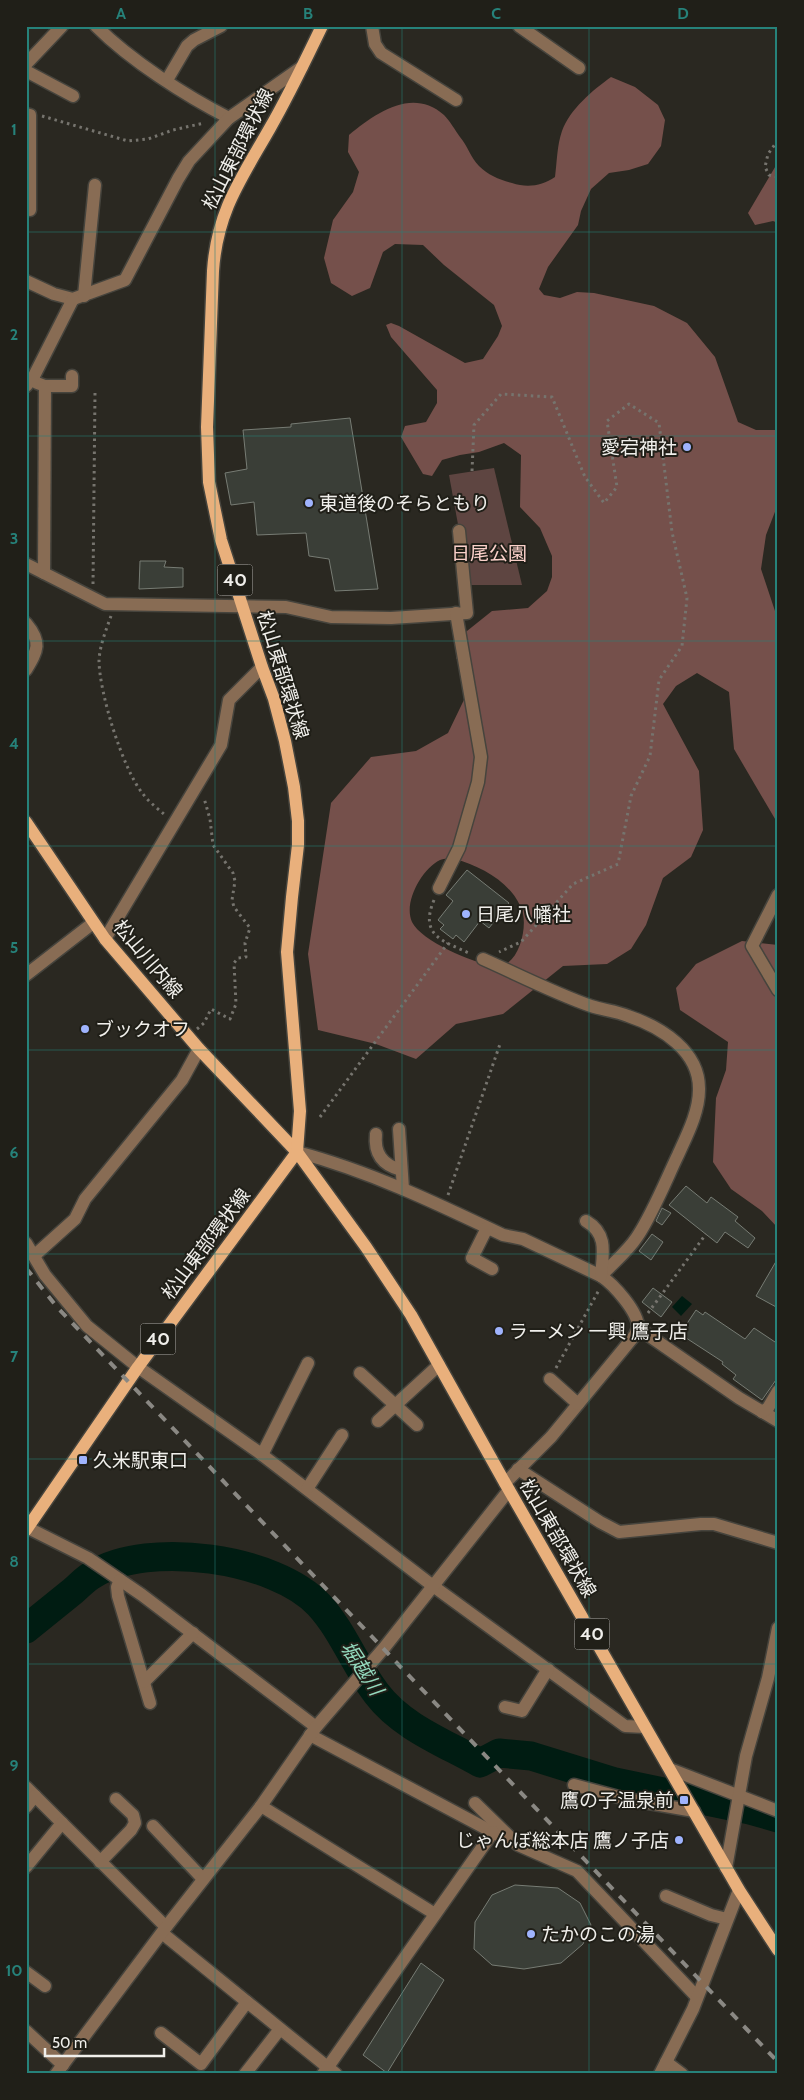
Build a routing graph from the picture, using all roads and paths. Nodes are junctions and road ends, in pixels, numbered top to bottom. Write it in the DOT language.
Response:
graph roads {
  1 [pos="62,26"];
  2 [pos="96,26"];
  3 [pos="221,26"];
  4 [pos="322,26"];
  5 [pos="372,26"];
  6 [pos="519,26"];
  7 [pos="26,64"];
  8 [pos="302,66"];
  9 [pos="580,68"];
  10 [pos="26,71"];
  11 [pos="167,80"];
  12 [pos="72,96"];
  13 [pos="456,100"];
  14 [pos="28,114"];
  15 [pos="230,118"];
  16 [pos="778,140"];
  17 [pos="778,177"];
  18 [pos="95,185"];
  19 [pos="30,210"];
  20 [pos="26,281"];
  21 [pos="79,298"];
  22 [pos="72,376"];
  23 [pos="28,384"];
  24 [pos="44,386"];
  25 [pos="95,393"];
  26 [pos="472,471"];
  27 [pos="459,531"];
  28 [pos="26,564"];
  29 [pos="44,573"];
  30 [pos="93,593"];
  31 [pos="115,605"];
  32 [pos="242,607"];
  33 [pos="456,614"];
  34 [pos="26,623"];
  35 [pos="262,667"];
  36 [pos="26,670"];
  37 [pos="197,787"];
  38 [pos="26,822"];
  39 [pos="175,824"];
  40 [pos="439,888"];
  41 [pos="778,895"];
  42 [pos="94,923"];
  43 [pos="105,939"];
  44 [pos="521,942"];
  45 [pos="448,943"];
  46 [pos="483,959"];
  47 [pos="26,975"];
  48 [pos="778,990"];
  49 [pos="188,1037"];
  50 [pos="500,1044"];
  51 [pos="199,1049"];
  52 [pos="320,1117"];
  53 [pos="398,1129"];
  54 [pos="376,1134"];
  55 [pos="297,1152"];
  56 [pos="401,1170"];
  57 [pos="403,1189"];
  58 [pos="443,1208"];
  59 [pos="586,1221"];
  60 [pos="487,1228"];
  61 [pos="706,1234"];
  62 [pos="26,1243"];
  63 [pos="34,1255"];
  64 [pos="492,1269"];
  65 [pos="603,1277"];
  66 [pos="638,1328"];
  67 [pos="308,1363"];
  68 [pos="439,1365"];
  69 [pos="138,1367"];
  70 [pos="360,1373"];
  71 [pos="550,1379"];
  72 [pos="778,1391"];
  73 [pos="578,1404"];
  74 [pos="395,1405"];
  75 [pos="762,1412"];
  76 [pos="378,1421"];
  77 [pos="778,1421"];
  78 [pos="417,1425"];
  79 [pos="342,1435"];
  80 [pos="262,1455"];
  81 [pos="518,1469"];
  82 [pos="507,1486"];
  83 [pos="307,1490"];
  84 [pos="27,1529"];
  85 [pos="778,1543"];
  86 [pos="117,1578"];
  87 [pos="433,1586"];
  88 [pos="778,1628"];
  89 [pos="193,1633"];
  90 [pos="548,1669"];
  91 [pos="773,1681"];
  92 [pos="144,1682"];
  93 [pos="150,1703"];
  94 [pos="505,1707"];
  95 [pos="645,1727"];
  96 [pos="313,1731"];
  97 [pos="673,1774"];
  98 [pos="574,1785"];
  99 [pos="31,1792"];
  100 [pos="738,1797"];
  101 [pos="116,1800"];
  102 [pos="475,1803"];
  103 [pos="261,1806"];
  104 [pos="26,1807"];
  105 [pos="692,1809"];
  106 [pos="778,1812"];
  107 [pos="62,1823"];
  108 [pos="154,1826"];
  109 [pos="493,1832"];
  110 [pos="518,1845"];
  111 [pos="100,1862"];
  112 [pos="26,1867"];
  113 [pos="726,1868"];
  114 [pos="203,1880"];
  115 [pos="738,1890"];
  116 [pos="666,1896"];
  117 [pos="435,1914"];
  118 [pos="727,1919"];
  119 [pos="164,1930"];
  120 [pos="778,1950"];
  121 [pos="26,1972"];
  122 [pos="45,1986"];
  123 [pos="697,1997"];
  124 [pos="247,2002"];
  125 [pos="280,2029"];
  126 [pos="26,2031"];
  127 [pos="161,2033"];
  128 [pos="666,2062"];
  129 [pos="59,2069"];
  130 [pos="329,2072"];
  131 [pos="245,2074"];
  132 [pos="660,2074"];
  133 [pos="682,2074"];
  1 -- 7 [label="street"];
  2 -- 11 [label="street"];
  3 -- 11 [label="street"];
  4 -- 8 [label="main road, 松山東部環状線 / 40"];
  5 -- 13 [label="street"];
  6 -- 9 [label="street"];
  8 -- 15 [label="street"];
  8 -- 32 [label="main road, 松山東部環状線 / 40"];
  10 -- 12 [label="street"];
  11 -- 15 [label="street"];
  14 -- 15 [label="path"];
  14 -- 19 [label="street"];
  15 -- 21 [label="street"];
  16 -- 17 [label="path"];
  18 -- 21 [label="street"];
  20 -- 21 [label="street"];
  21 -- 23 [label="street"];
  22 -- 24 [label="street"];
  23 -- 24 [label="street"];
  24 -- 29 [label="street"];
  25 -- 30 [label="path"];
  26 -- 44 [label="path"];
  27 -- 33 [label="street"];
  28 -- 29 [label="street"];
  29 -- 31 [label="street"];
  31 -- 32 [label="street"];
  31 -- 39 [label="path"];
  32 -- 33 [label="street"];
  32 -- 35 [label="main road, 松山東部環状線 / 40"];
  33 -- 40 [label="street"];
  34 -- 36 [label="street"];
  35 -- 37 [label="street"];
  35 -- 55 [label="main road, 松山東部環状線 / 40"];
  37 -- 39 [label="street"];
  37 -- 49 [label="path"];
  38 -- 42 [label="main road, 松山川内線"];
  39 -- 43 [label="street"];
  40 -- 45 [label="path"];
  41 -- 48 [label="street"];
  42 -- 43 [label="main road, 松山川内線"];
  42 -- 47 [label="street"];
  43 -- 49 [label="main road, 松山川内線"];
  45 -- 46 [label="path"];
  45 -- 52 [label="path"];
  46 -- 65 [label="street"];
  49 -- 51 [label="main road, 松山川内線"];
  50 -- 58 [label="path"];
  51 -- 55 [label="main road, 松山川内線"];
  51 -- 63 [label="street"];
  53 -- 56 [label="street"];
  54 -- 56 [label="street"];
  55 -- 57 [label="street"];
  55 -- 68 [label="main road, 松山東部環状線 / 40"];
  55 -- 69 [label="main road, 松山東部環状線 / 40"];
  56 -- 57 [label="street"];
  57 -- 58 [label="street"];
  58 -- 60 [label="street"];
  59 -- 65 [label="street"];
  60 -- 64 [label="street"];
  60 -- 65 [label="street"];
  61 -- 66 [label="path"];
  62 -- 63 [label="street"];
  63 -- 69 [label="street"];
  65 -- 66 [label="street"];
  65 -- 71 [label="path"];
  66 -- 73 [label="street"];
  66 -- 75 [label="street"];
  67 -- 80 [label="street"];
  68 -- 74 [label="street"];
  68 -- 82 [label="main road, 松山東部環状線 / 40"];
  69 -- 80 [label="street"];
  69 -- 84 [label="main road, 松山東部環状線 / 40"];
  70 -- 74 [label="street"];
  71 -- 73 [label="street"];
  72 -- 75 [label="street"];
  73 -- 81 [label="street"];
  74 -- 76 [label="street"];
  74 -- 78 [label="street"];
  75 -- 77 [label="street"];
  79 -- 83 [label="street"];
  80 -- 83 [label="street"];
  81 -- 82 [label="street"];
  81 -- 85 [label="street"];
  82 -- 87 [label="street"];
  82 -- 95 [label="main road, 松山東部環状線 / 40"];
  83 -- 87 [label="street"];
  84 -- 86 [label="street"];
  86 -- 89 [label="street"];
  86 -- 92 [label="street"];
  87 -- 90 [label="street"];
  87 -- 96 [label="street"];
  88 -- 91 [label="street"];
  89 -- 92 [label="street"];
  89 -- 96 [label="street"];
  90 -- 94 [label="street"];
  90 -- 95 [label="street"];
  91 -- 100 [label="street"];
  92 -- 93 [label="street"];
  95 -- 97 [label="main road, 松山東部環状線 / 40"];
  96 -- 103 [label="street"];
  96 -- 109 [label="street"];
  97 -- 100 [label="street"];
  97 -- 105 [label="main road, 松山東部環状線 / 40"];
  98 -- 105 [label="street"];
  99 -- 104 [label="street"];
  99 -- 107 [label="street"];
  100 -- 106 [label="street"];
  100 -- 113 [label="street"];
  101 -- 111 [label="street"];
  102 -- 110 [label="street"];
  103 -- 114 [label="street"];
  103 -- 117 [label="street"];
  105 -- 113 [label="main road, 松山東部環状線 / 40"];
  107 -- 111 [label="street"];
  107 -- 112 [label="street"];
  108 -- 114 [label="street"];
  109 -- 110 [label="street"];
  109 -- 117 [label="street"];
  110 -- 123 [label="street"];
  111 -- 119 [label="street"];
  113 -- 115 [label="main road, 松山東部環状線 / 40"];
  114 -- 119 [label="street"];
  115 -- 118 [label="street"];
  115 -- 120 [label="main road, 松山東部環状線 / 40"];
  116 -- 118 [label="street"];
  117 -- 130 [label="street"];
  118 -- 123 [label="street"];
  119 -- 124 [label="street"];
  119 -- 129 [label="street"];
  121 -- 122 [label="street"];
  123 -- 128 [label="street"];
  124 -- 125 [label="street"];
  124 -- 127 [label="street"];
  125 -- 130 [label="street"];
  125 -- 131 [label="street"];
  126 -- 129 [label="street"];
  128 -- 132 [label="street"];
  128 -- 133 [label="street"];
}
